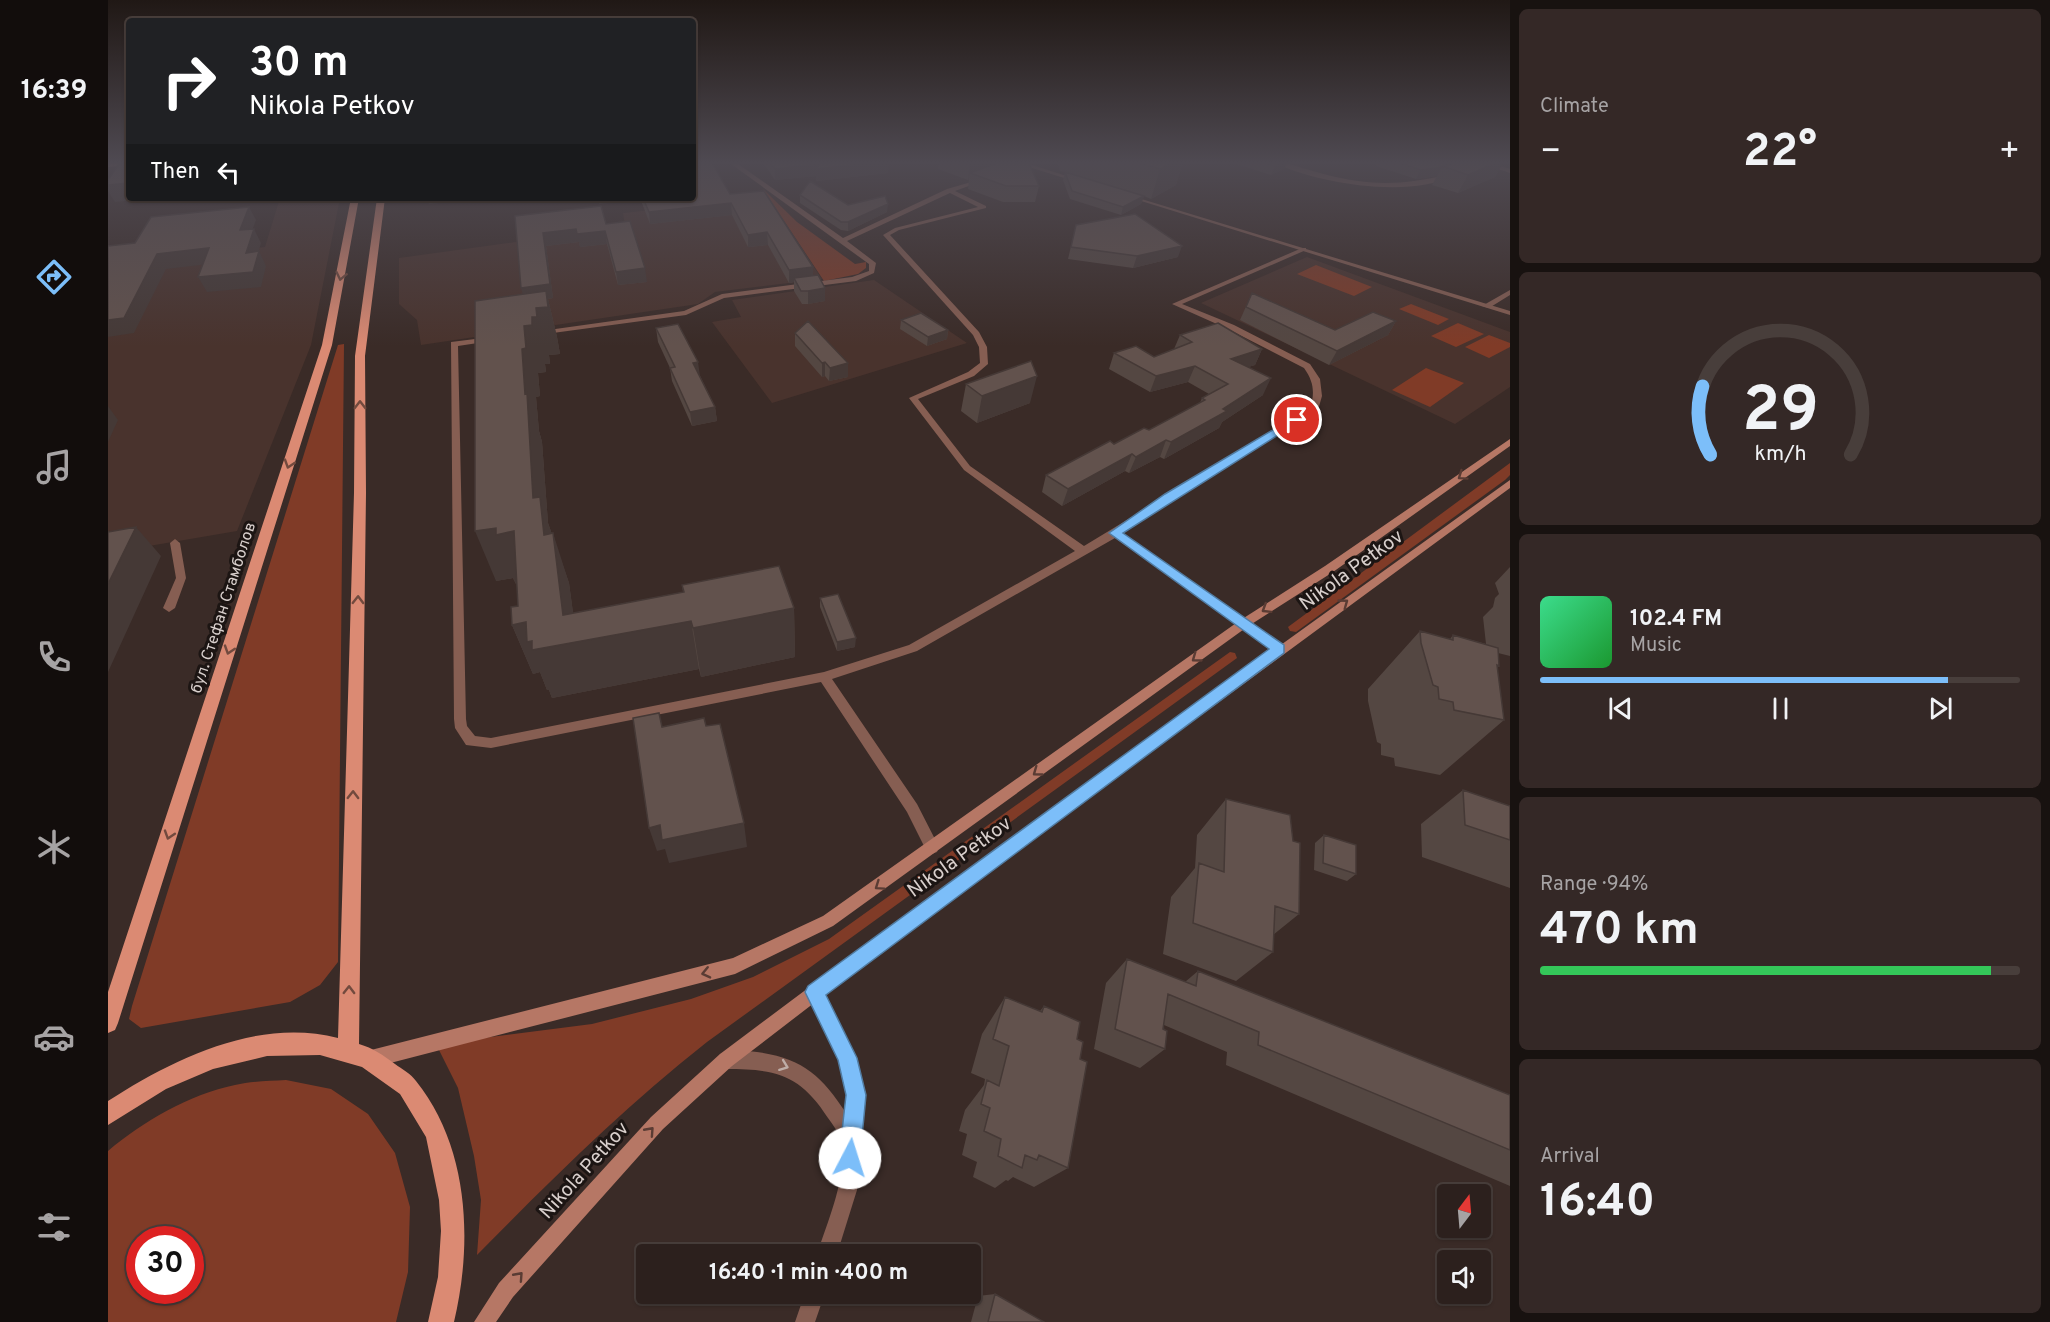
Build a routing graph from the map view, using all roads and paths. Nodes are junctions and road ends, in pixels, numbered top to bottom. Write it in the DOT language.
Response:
graph roads {
  1 [pos="350,223"];
  2 [pos="378,223"];
  3 [pos="819,223"];
  4 [pos="881,223"];
  5 [pos="922,223"];
  6 [pos="1217,223"];
  7 [pos="844,240"];
  8 [pos="1304,249"];
  9 [pos="1510,292"];
  10 [pos="1486,306"];
  11 [pos="1510,313"];
  12 [pos="1510,320"];
  13 [pos="533,334"];
  14 [pos="499,338"];
  15 [pos="1510,442"];
  16 [pos="1510,483"];
  17 [pos="1115,533"];
  18 [pos="175,543"];
  19 [pos="1083,551"];
  20 [pos="169,608"];
  21 [pos="1243,624"];
  22 [pos="1279,649"];
  23 [pos="824,677"];
  24 [pos="932,847"];
  25 [pos="814,992"];
  26 [pos="108,1023"];
  27 [pos="348,1049"];
  28 [pos="371,1059"];
  29 [pos="726,1060"];
  30 [pos="108,1114"];
  31 [pos="851,1142"];
  32 [pos="830,1244"];
  33 [pos="811,1304"];
  34 [pos="441,1322"];
  35 [pos="484,1322"];
  36 [pos="805,1322"];
  1 -- 26 [label="main road, бул. Стефан Стамболов, one-way"];
  27 -- 2 [label="main road, one-way"];
  3 -- 7 [label="street"];
  4 -- 7 [label="street"];
  5 -- 19 [label="street"];
  6 -- 8 [label="street"];
  7 -- 13 [label="street"];
  8 -- 10 [label="street"];
  8 -- 17 [label="street"];
  9 -- 10 [label="street"];
  10 -- 11 [label="street"];
  10 -- 12 [label="street"];
  14 -- 23 [label="street"];
  15 -- 21 [label="main road, Nikola Petkov, one-way"];
  22 -- 16 [label="main road, Nikola Petkov, one-way"];
  17 -- 19 [label="street"];
  17 -- 21 [label="street"];
  18 -- 20 [label="street"];
  19 -- 23 [label="street"];
  21 -- 22 [label="street"];
  21 -- 24 [label="main road, Nikola Petkov, one-way"];
  22 -- 25 [label="main road, Nikola Petkov"];
  23 -- 24 [label="street"];
  24 -- 28 [label="main road, Nikola Petkov, one-way"];
  25 -- 29 [label="main road, Nikola Petkov"];
  25 -- 31 [label="street"];
  27 -- 28 [label="main road"];
  27 -- 30 [label="main road"];
  28 -- 34 [label="main road"];
  29 -- 31 [label="street, one-way"];
  35 -- 29 [label="main road, Nikola Petkov, one-way"];
  31 -- 32 [label="street"];
  33 -- 36 [label="street"];
}
